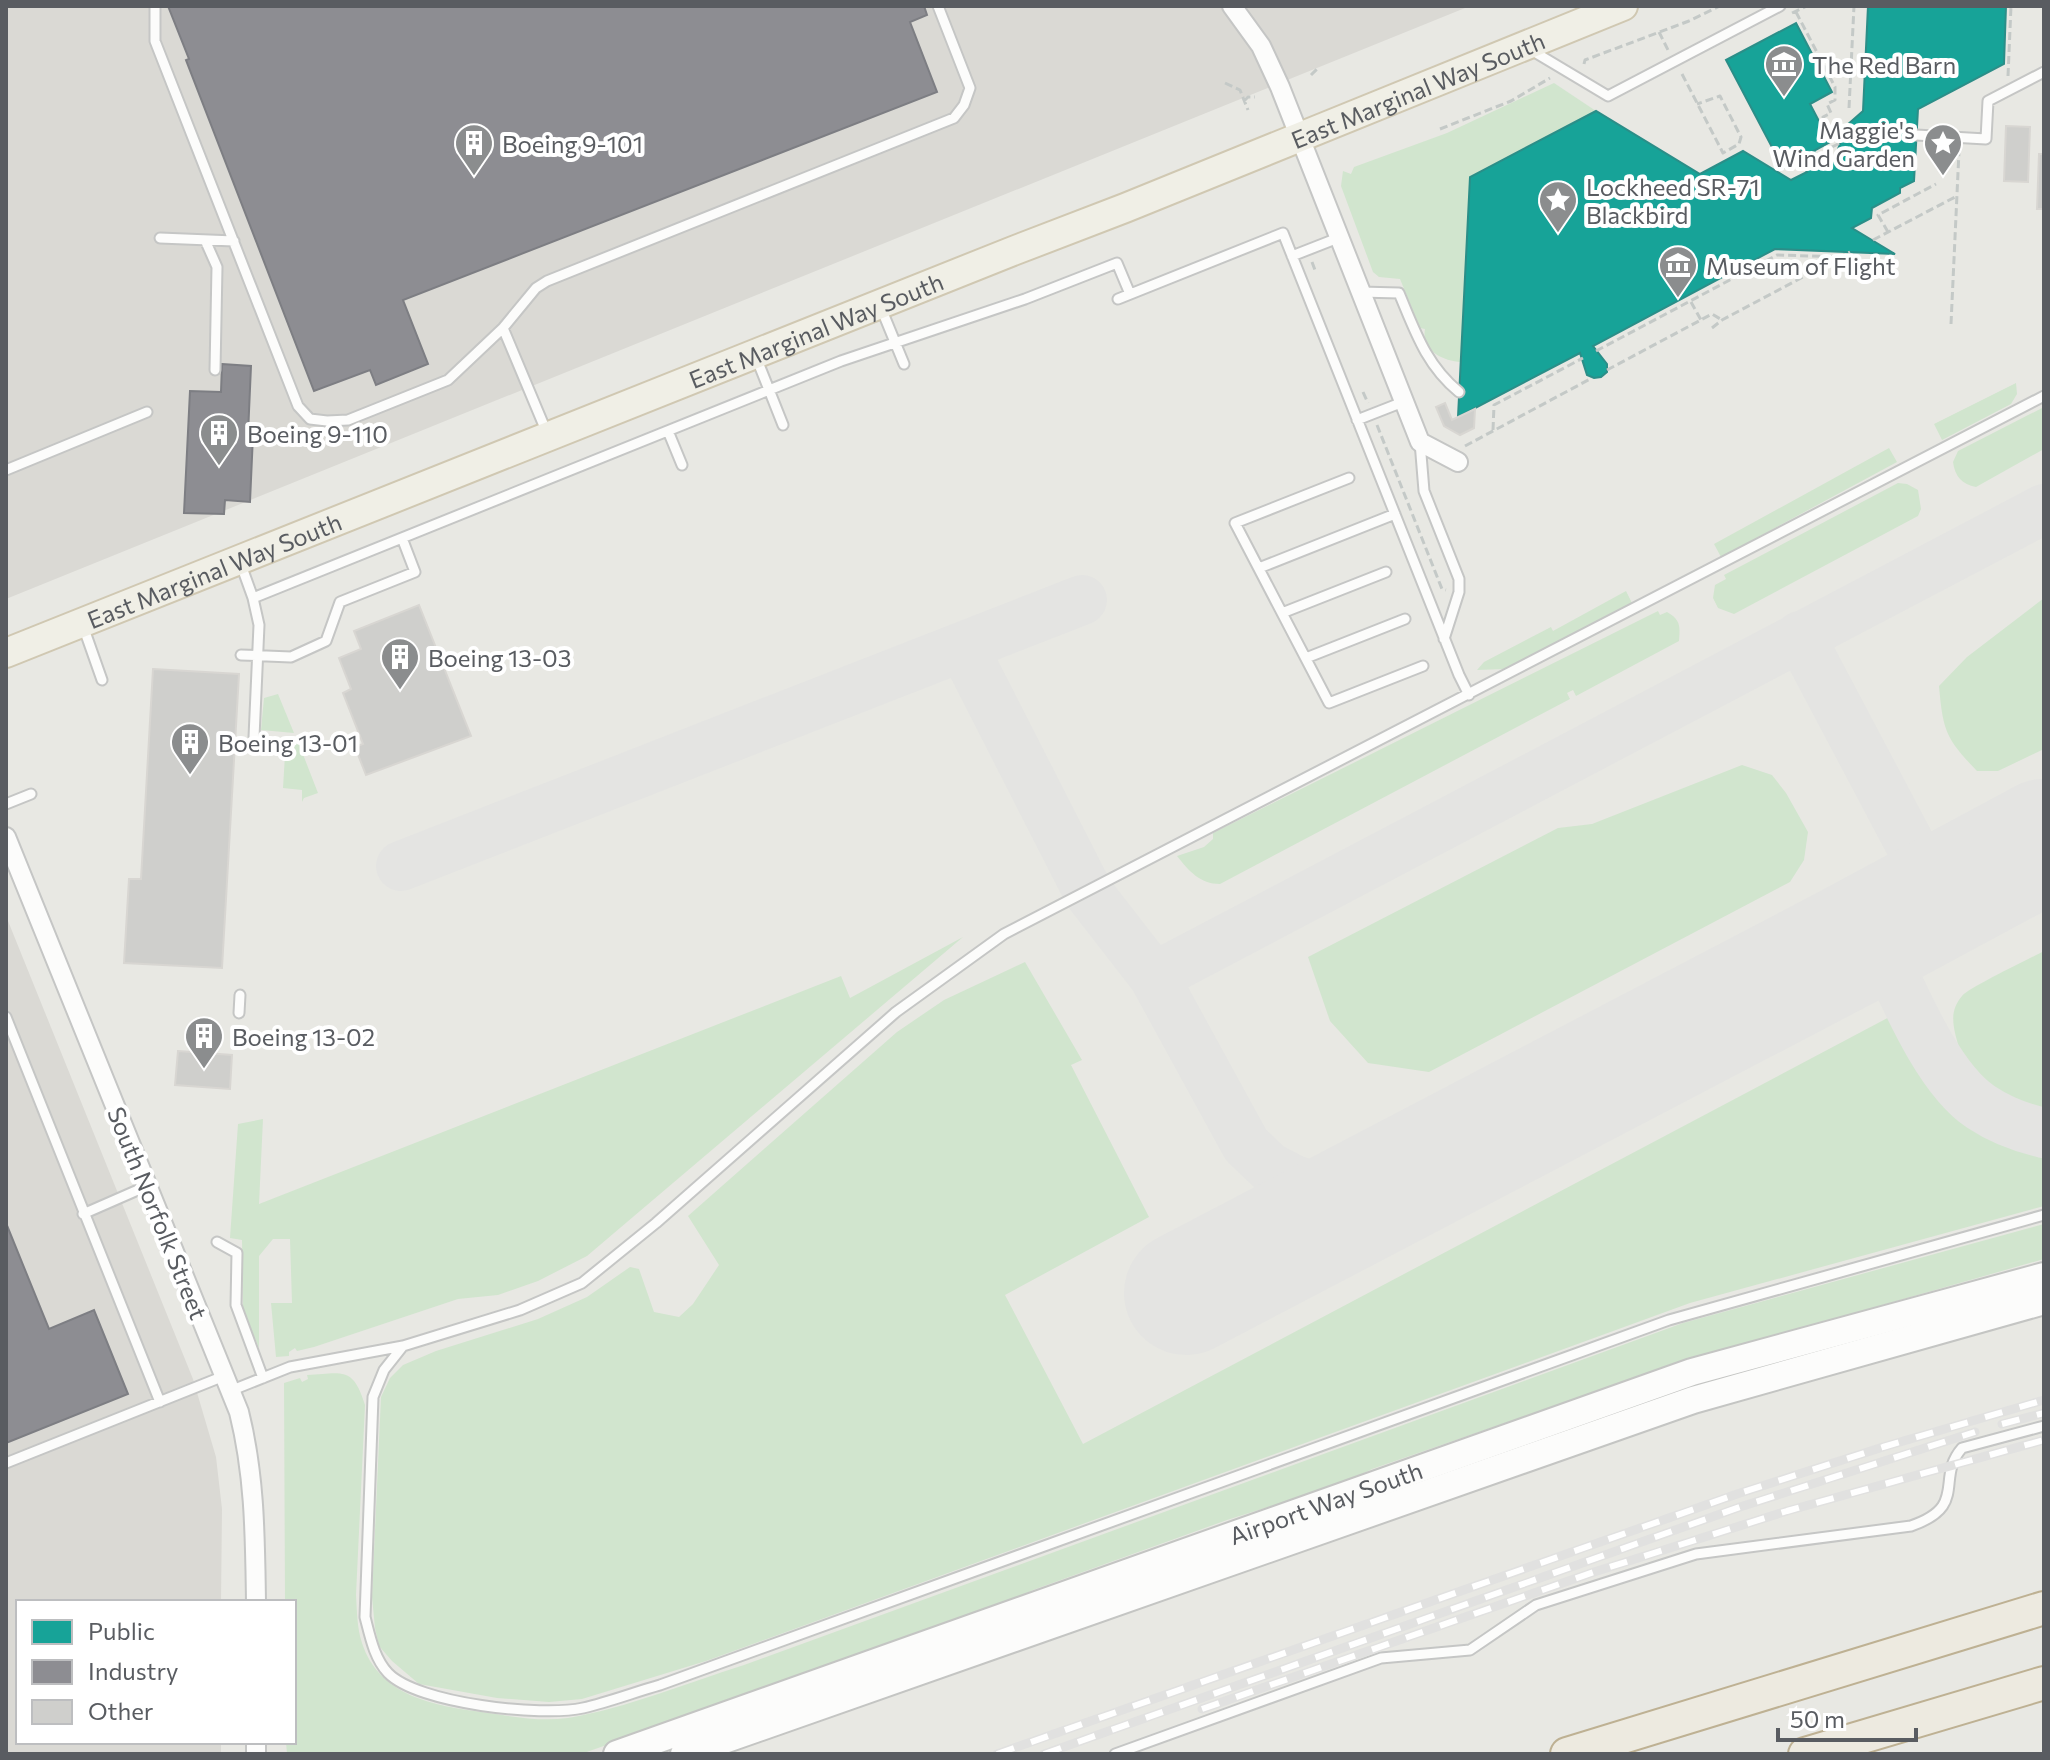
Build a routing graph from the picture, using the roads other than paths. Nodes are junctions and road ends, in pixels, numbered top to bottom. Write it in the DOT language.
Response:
graph roads {
  1 [pos="155,6"];
  2 [pos="938,6"];
  3 [pos="1232,6"];
  4 [pos="1623,6"];
  5 [pos="1780,6"];
  6 [pos="1525,46"];
  7 [pos="2044,72"];
  8 [pos="1916,135"];
  9 [pos="1298,137"];
  10 [pos="160,238"];
  11 [pos="1338,238"];
  12 [pos="205,240"];
  13 [pos="234,241"];
  14 [pos="1292,256"];
  15 [pos="1360,292"];
  16 [pos="1130,294"];
  17 [pos="1118,299"];
  18 [pos="880,304"];
  19 [pos="503,328"];
  20 [pos="895,343"];
  21 [pos="754,354"];
  22 [pos="904,364"];
  23 [pos="215,370"];
  24 [pos="769,390"];
  25 [pos="1459,392"];
  26 [pos="2044,396"];
  27 [pos="1403,402"];
  28 [pos="147,412"];
  29 [pos="1357,420"];
  30 [pos="783,425"];
  31 [pos="668,431"];
  32 [pos="548,436"];
  33 [pos="1420,442"];
  34 [pos="1458,462"];
  35 [pos="682,465"];
  36 [pos="6,470"];
  37 [pos="1349,478"];
  38 [pos="1395,514"];
  39 [pos="402,538"];
  40 [pos="239,559"];
  41 [pos="1259,568"];
  42 [pos="1386,572"];
  43 [pos="253,598"];
  44 [pos="1282,613"];
  45 [pos="1405,619"];
  46 [pos="82,623"];
  47 [pos="1444,639"];
  48 [pos="6,653"];
  49 [pos="241,655"];
  50 [pos="258,656"];
  51 [pos="1306,658"];
  52 [pos="1423,666"];
  53 [pos="102,680"];
  54 [pos="1469,695"];
  55 [pos="254,737"];
  56 [pos="31,794"];
  57 [pos="6,804"];
  58 [pos="7,842"];
  59 [pos="240,995"];
  60 [pos="239,1013"];
  61 [pos="6,1017"];
  62 [pos="147,1186"];
  63 [pos="83,1214"];
  64 [pos="2044,1215"];
  65 [pos="217,1242"];
  66 [pos="2044,1276"];
  67 [pos="2044,1301"];
  68 [pos="403,1346"];
  69 [pos="263,1378"];
  70 [pos="227,1384"];
  71 [pos="160,1402"];
  72 [pos="2044,1426"];
  73 [pos="6,1463"];
  74 [pos="256,1600"];
  75 [pos="2044,1608"];
  76 [pos="2044,1683"];
  77 [pos="617,1754"];
  78 [pos="684,1754"];
  79 [pos="1115,1754"];
  80 [pos="1567,1754"];
  81 [pos="1805,1754"];
  1 -- 13 [label="lane"];
  2 -- 19 [label="lane"];
  3 -- 9 [label="street"];
  4 -- 6 [label="main road, East Marginal Way South"];
  5 -- 6 [label="lane"];
  6 -- 9 [label="main road, East Marginal Way South"];
  7 -- 8 [label="lane"];
  9 -- 11 [label="street"];
  9 -- 18 [label="main road, East Marginal Way South"];
  10 -- 12 [label="lane"];
  11 -- 14 [label="lane"];
  11 -- 15 [label="street"];
  12 -- 13 [label="lane"];
  12 -- 23 [label="lane"];
  13 -- 19 [label="lane"];
  14 -- 16 [label="lane"];
  14 -- 29 [label="lane"];
  15 -- 25 [label="lane"];
  15 -- 27 [label="street"];
  16 -- 17 [label="lane"];
  16 -- 20 [label="lane"];
  18 -- 20 [label="lane"];
  18 -- 21 [label="main road, East Marginal Way South"];
  19 -- 32 [label="lane"];
  20 -- 22 [label="lane"];
  20 -- 24 [label="lane"];
  21 -- 24 [label="lane"];
  21 -- 32 [label="main road, East Marginal Way South"];
  24 -- 30 [label="lane"];
  24 -- 31 [label="lane"];
  26 -- 54 [label="lane"];
  27 -- 29 [label="lane"];
  27 -- 33 [label="street"];
  28 -- 36 [label="lane"];
  29 -- 38 [label="lane"];
  31 -- 35 [label="lane"];
  31 -- 39 [label="lane"];
  32 -- 40 [label="main road, East Marginal Way South"];
  33 -- 34 [label="street"];
  33 -- 47 [label="lane"];
  37 -- 41 [label="lane"];
  38 -- 41 [label="lane"];
  38 -- 47 [label="lane"];
  39 -- 43 [label="lane"];
  39 -- 50 [label="lane"];
  40 -- 43 [label="lane"];
  40 -- 46 [label="main road, East Marginal Way South"];
  41 -- 44 [label="lane"];
  42 -- 44 [label="lane"];
  43 -- 50 [label="lane"];
  44 -- 51 [label="lane"];
  45 -- 51 [label="lane"];
  46 -- 48 [label="main road, East Marginal Way South"];
  46 -- 53 [label="lane"];
  47 -- 54 [label="lane"];
  49 -- 50 [label="lane"];
  50 -- 55 [label="lane"];
  51 -- 52 [label="lane"];
  54 -- 68 [label="lane"];
  56 -- 57 [label="lane"];
  58 -- 62 [label="street, South Norfolk Street"];
  59 -- 60 [label="lane"];
  61 -- 63 [label="lane"];
  62 -- 63 [label="lane"];
  62 -- 70 [label="street, South Norfolk Street"];
  63 -- 71 [label="lane"];
  64 -- 68 [label="lane"];
  65 -- 69 [label="lane"];
  66 -- 77 [label="main road, Airport Way South"];
  67 -- 78 [label="main road, Airport Way South"];
  68 -- 69 [label="lane"];
  69 -- 70 [label="lane"];
  70 -- 71 [label="lane"];
  70 -- 74 [label="street, South Norfolk Street"];
  71 -- 73 [label="lane"];
  72 -- 79 [label="lane"];
  75 -- 80 [label="highway"];
  76 -- 81 [label="highway"];
}
